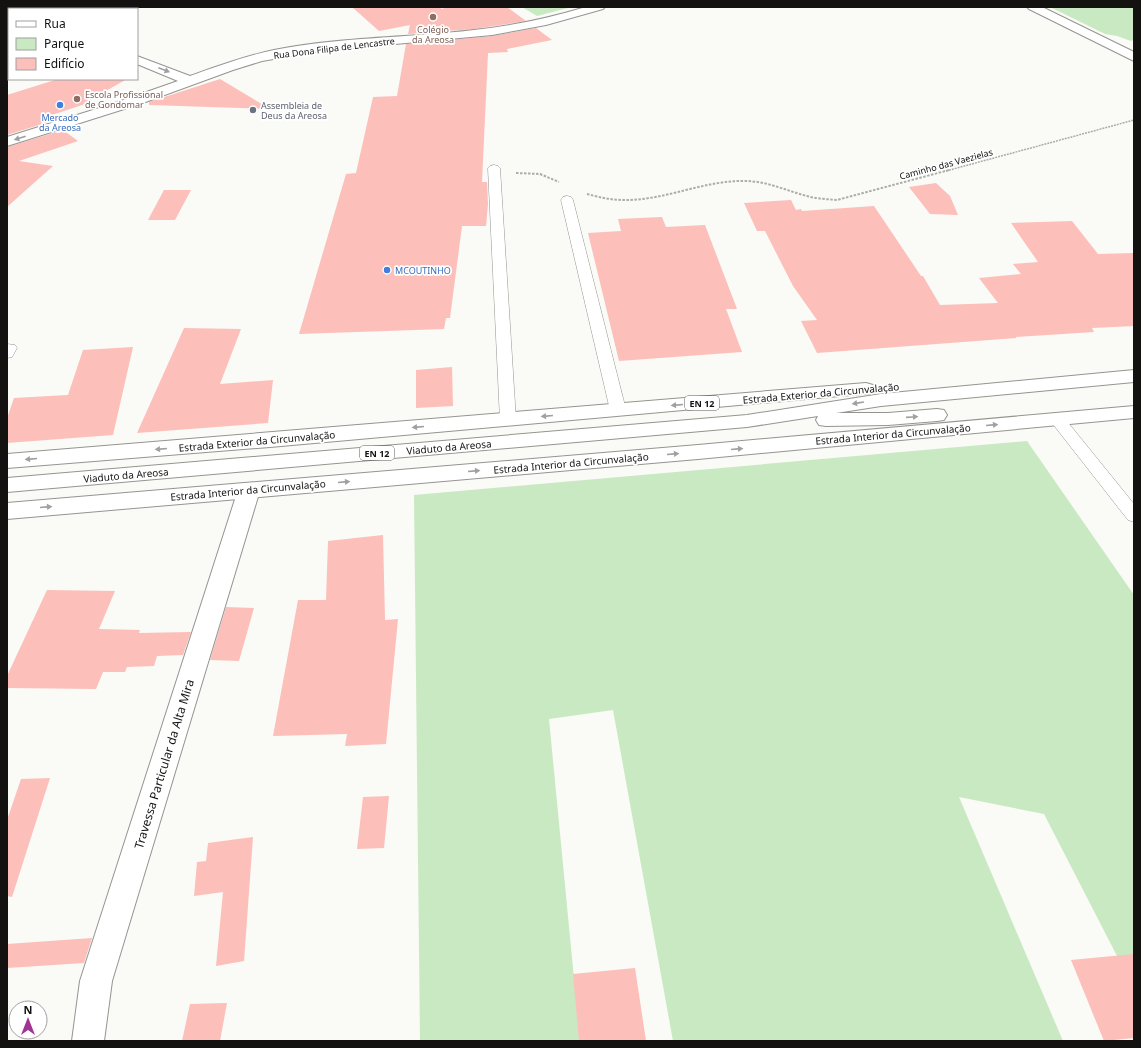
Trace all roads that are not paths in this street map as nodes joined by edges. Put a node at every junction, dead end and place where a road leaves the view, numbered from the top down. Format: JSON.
{"nodes":[{"id":1,"x":599,"y":7,"type":"edge"},
{"id":2,"x":1033,"y":7,"type":"edge"},
{"id":3,"x":1134,"y":57,"type":"edge"},
{"id":4,"x":138,"y":60,"type":"edge"},
{"id":5,"x":190,"y":81,"type":"junction"},
{"id":6,"x":7,"y":142,"type":"edge"},
{"id":7,"x":494,"y":168,"type":"road end"},
{"id":8,"x":566,"y":200,"type":"dead end"},
{"id":9,"x":1134,"y":366,"type":"edge"},
{"id":10,"x":1134,"y":376,"type":"edge"},
{"id":11,"x":1134,"y":400,"type":"edge"},
{"id":12,"x":618,"y":410,"type":"junction"},
{"id":13,"x":1134,"y":412,"type":"edge"},
{"id":14,"x":1057,"y":419,"type":"junction"},
{"id":15,"x":508,"y":420,"type":"junction"},
{"id":16,"x":747,"y":421,"type":"junction"},
{"id":17,"x":7,"y":461,"type":"edge"},
{"id":18,"x":7,"y":485,"type":"edge"},
{"id":19,"x":250,"y":490,"type":"junction"},
{"id":20,"x":7,"y":511,"type":"edge"},
{"id":21,"x":1134,"y":516,"type":"edge"},
{"id":22,"x":88,"y":1041,"type":"edge"}],
"edges":[{"from":1,"to":5,"type":"main road","name":"Rua Dona Filipa de Lencastre"},
{"from":2,"to":3,"type":"main road"},
{"from":4,"to":5,"type":"main road","one_way":true},
{"from":5,"to":6,"type":"main road","name":"Rua Dona Filipa de Lencastre","one_way":true},
{"from":7,"to":15,"type":"lane"},
{"from":8,"to":12,"type":"lane"},
{"from":9,"to":12,"type":"main road","name":"Estrada Exterior da Circunvalação","number":"EN 12","one_way":true},
{"from":10,"to":16,"type":"main road","name":"Estrada Exterior da Circunvalação","number":"EN 12","one_way":true},
{"from":16,"to":11,"type":"main road","name":"Estrada Interior da Circunvalação","number":"EN 12","one_way":true},
{"from":12,"to":15,"type":"main road","name":"Estrada Exterior da Circunvalação","number":"EN 12","one_way":true},
{"from":13,"to":14,"type":"main road","name":"Estrada Interior da Circunvalação"},
{"from":19,"to":14,"type":"main road","name":"Estrada Interior da Circunvalação","one_way":true},
{"from":14,"to":21,"type":"lane"},
{"from":15,"to":17,"type":"main road","name":"Estrada Exterior da Circunvalação","number":"EN 12","one_way":true},
{"from":16,"to":18,"type":"main road","name":"Viaduto da Areosa","number":"EN 12"},
{"from":20,"to":19,"type":"main road","name":"Estrada Interior da Circunvalação","one_way":true},
{"from":19,"to":22,"type":"main road","name":"Travessa Particular da Alta Mira"}]}
